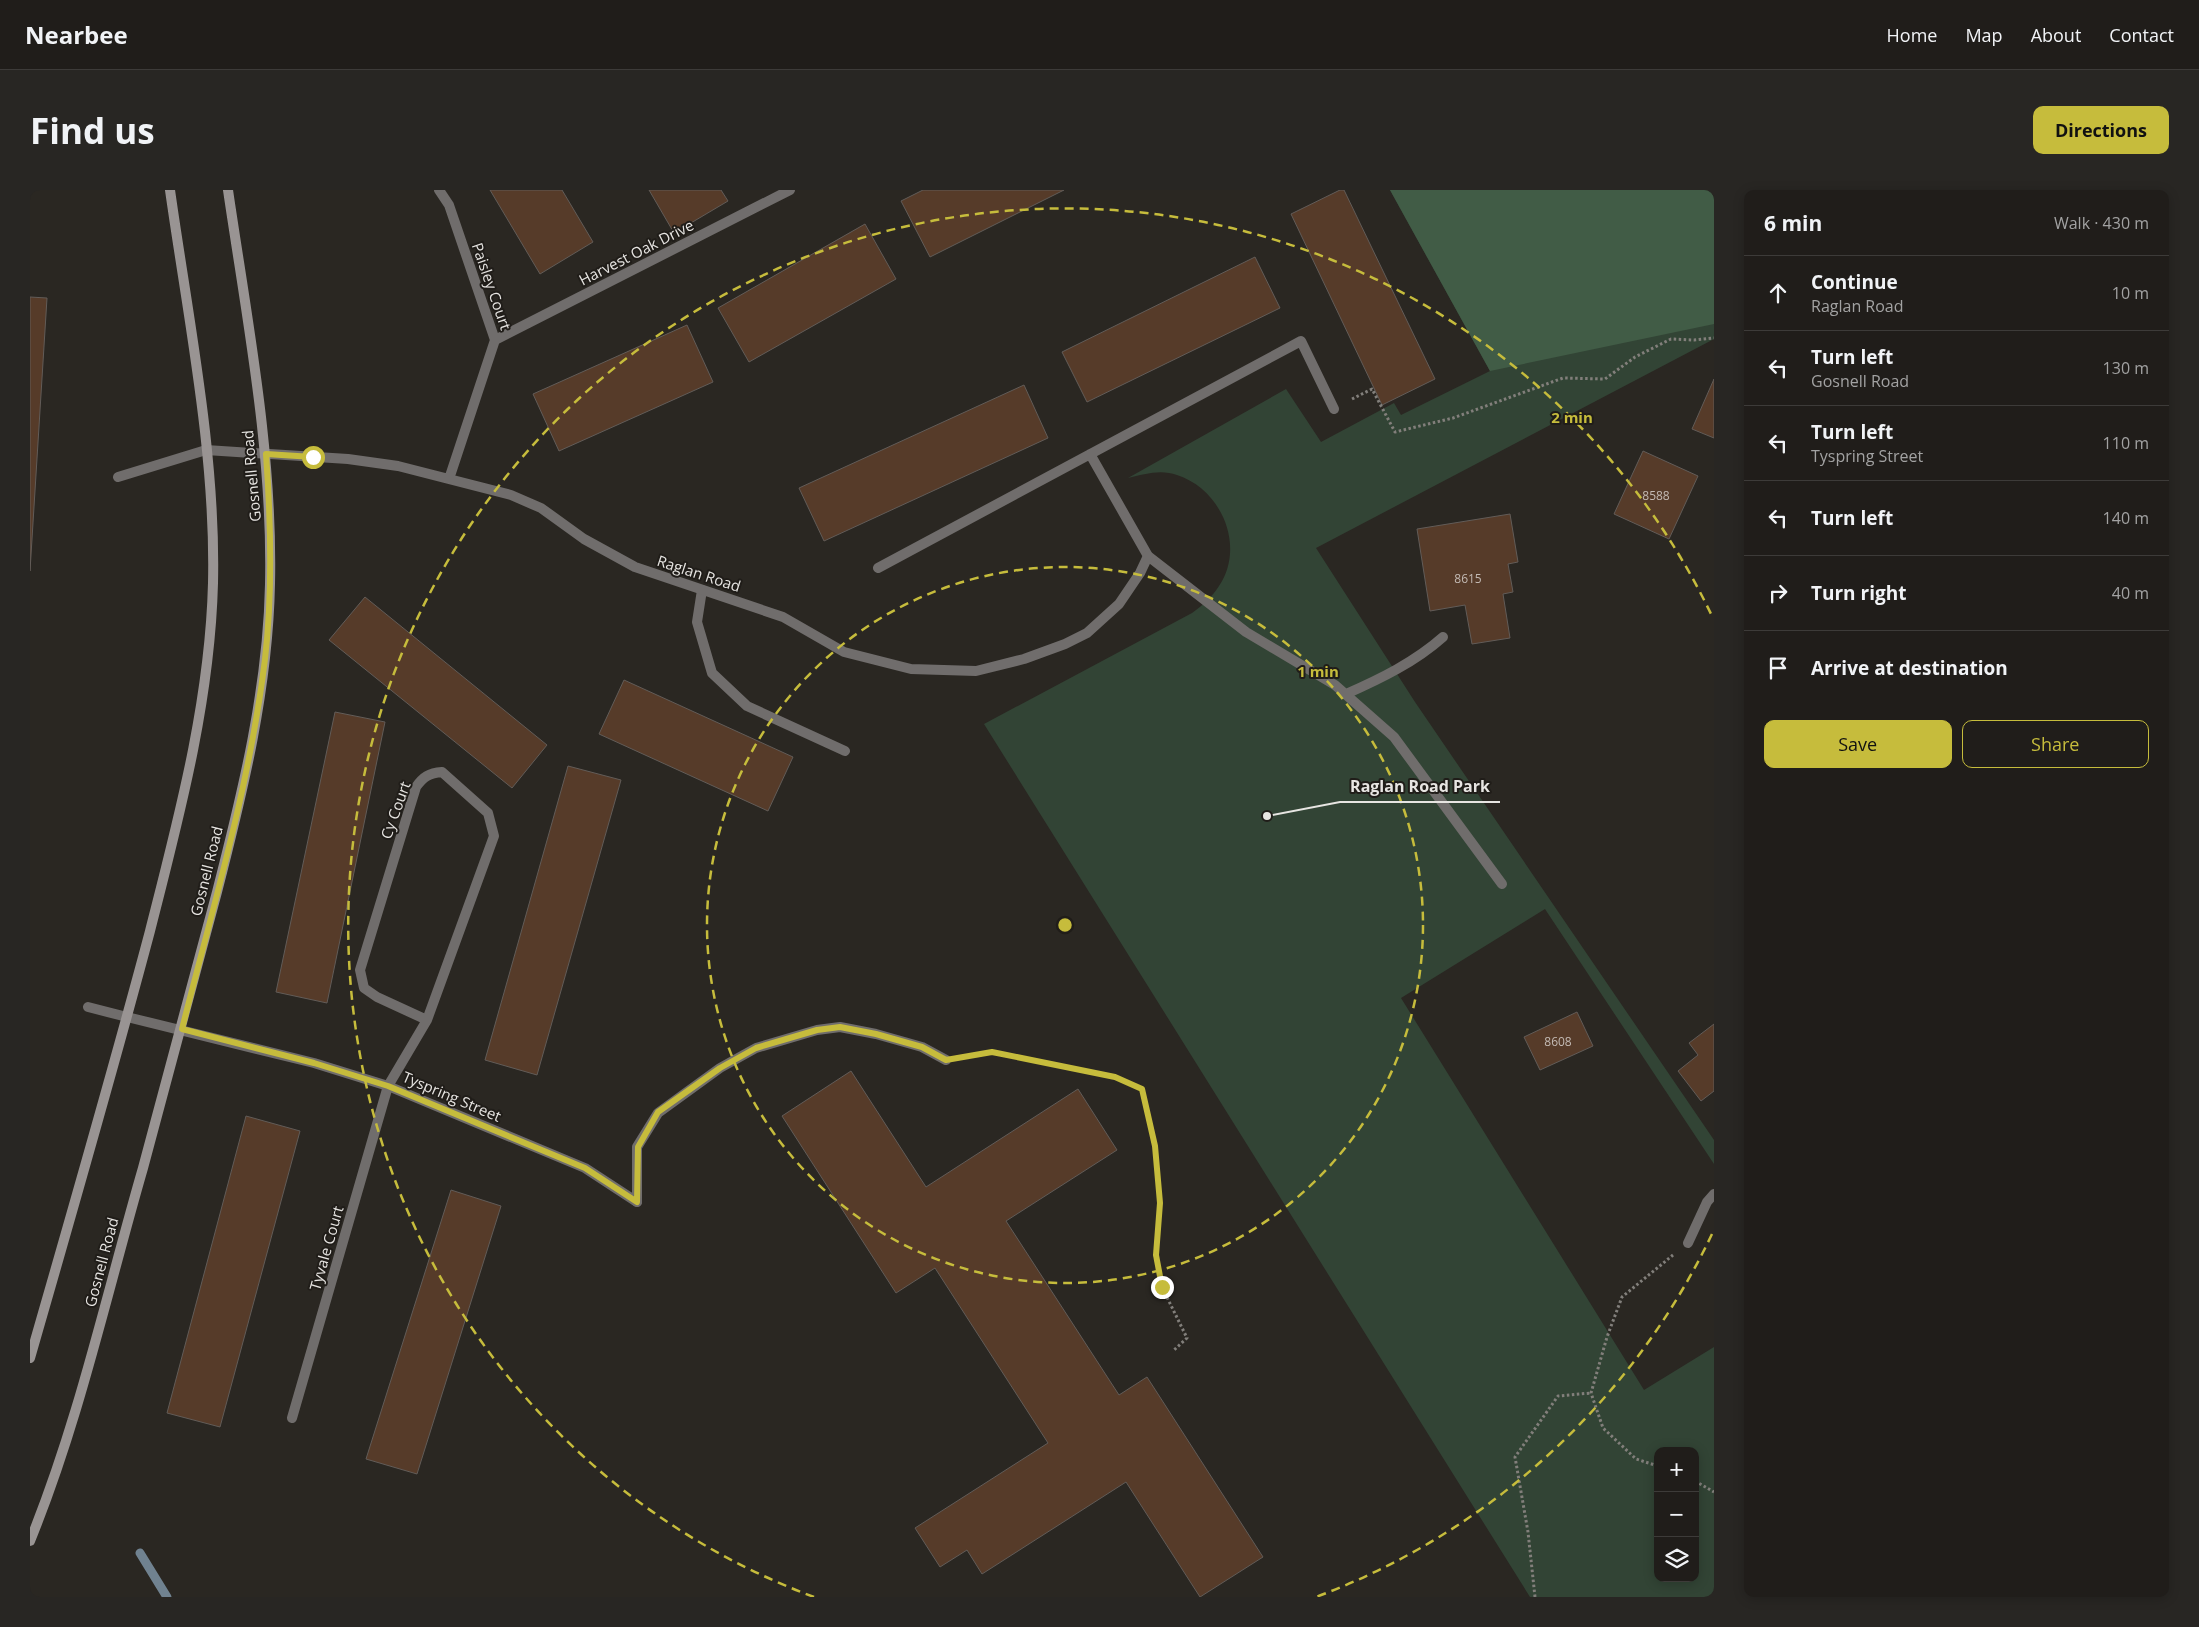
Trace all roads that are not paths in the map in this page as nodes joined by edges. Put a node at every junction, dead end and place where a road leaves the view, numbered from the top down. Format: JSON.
{"nodes":[{"id":1,"x":170,"y":190,"type":"edge"},
{"id":2,"x":228,"y":190,"type":"edge"},
{"id":3,"x":439,"y":190,"type":"edge"},
{"id":4,"x":788,"y":190,"type":"edge"},
{"id":5,"x":495,"y":340,"type":"junction"},
{"id":6,"x":1334,"y":409,"type":"road end"},
{"id":7,"x":206,"y":450,"type":"junction"},
{"id":8,"x":266,"y":454,"type":"junction"},
{"id":9,"x":1090,"y":454,"type":"junction"},
{"id":10,"x":118,"y":476,"type":"dead end"},
{"id":11,"x":449,"y":479,"type":"junction"},
{"id":12,"x":1148,"y":556,"type":"junction"},
{"id":13,"x":878,"y":568,"type":"dead end"},
{"id":14,"x":702,"y":590,"type":"junction"},
{"id":15,"x":1443,"y":637,"type":"dead end"},
{"id":16,"x":1346,"y":694,"type":"junction"},
{"id":17,"x":845,"y":751,"type":"dead end"},
{"id":18,"x":1502,"y":884,"type":"dead end"},
{"id":19,"x":88,"y":1007,"type":"dead end"},
{"id":20,"x":127,"y":1017,"type":"junction"},
{"id":21,"x":426,"y":1020,"type":"junction"},
{"id":22,"x":182,"y":1029,"type":"junction"},
{"id":23,"x":946,"y":1060,"type":"road end"},
{"id":24,"x":388,"y":1086,"type":"junction"},
{"id":25,"x":1714,"y":1194,"type":"edge"},
{"id":26,"x":1688,"y":1243,"type":"road end"},
{"id":27,"x":30,"y":1358,"type":"edge"},
{"id":28,"x":292,"y":1418,"type":"dead end"},
{"id":29,"x":30,"y":1541,"type":"edge"}],
"edges":[{"from":1,"to":7,"type":"main road"},
{"from":2,"to":8,"type":"main road","name":"Gosnell Road"},
{"from":3,"to":5,"type":"street","name":"Paisley Court"},
{"from":4,"to":5,"type":"street","name":"Harvest Oak Drive"},
{"from":5,"to":11,"type":"street","name":"Paisley Court"},
{"from":6,"to":9,"type":"street"},
{"from":7,"to":8,"type":"street","name":"Raglan Road"},
{"from":7,"to":10,"type":"street"},
{"from":7,"to":20,"type":"main road"},
{"from":8,"to":11,"type":"street","name":"Raglan Road"},
{"from":8,"to":22,"type":"main road","name":"Gosnell Road"},
{"from":9,"to":12,"type":"street"},
{"from":9,"to":13,"type":"street"},
{"from":11,"to":14,"type":"street","name":"Raglan Road"},
{"from":12,"to":14,"type":"street","name":"Raglan Road"},
{"from":12,"to":16,"type":"street"},
{"from":14,"to":17,"type":"street"},
{"from":15,"to":16,"type":"street"},
{"from":16,"to":18,"type":"street"},
{"from":19,"to":20,"type":"street","name":"Tyspring Street"},
{"from":20,"to":22,"type":"street","name":"Tyspring Street"},
{"from":20,"to":27,"type":"main road"},
{"from":21,"to":21,"type":"street","name":"Cy Court"},
{"from":21,"to":24,"type":"street","name":"Cy Court"},
{"from":22,"to":24,"type":"street","name":"Tyspring Street"},
{"from":22,"to":29,"type":"main road","name":"Gosnell Road"},
{"from":23,"to":24,"type":"street","name":"Tyspring Street"},
{"from":24,"to":28,"type":"street","name":"Tyvale Court"},
{"from":25,"to":26,"type":"street"}]}
